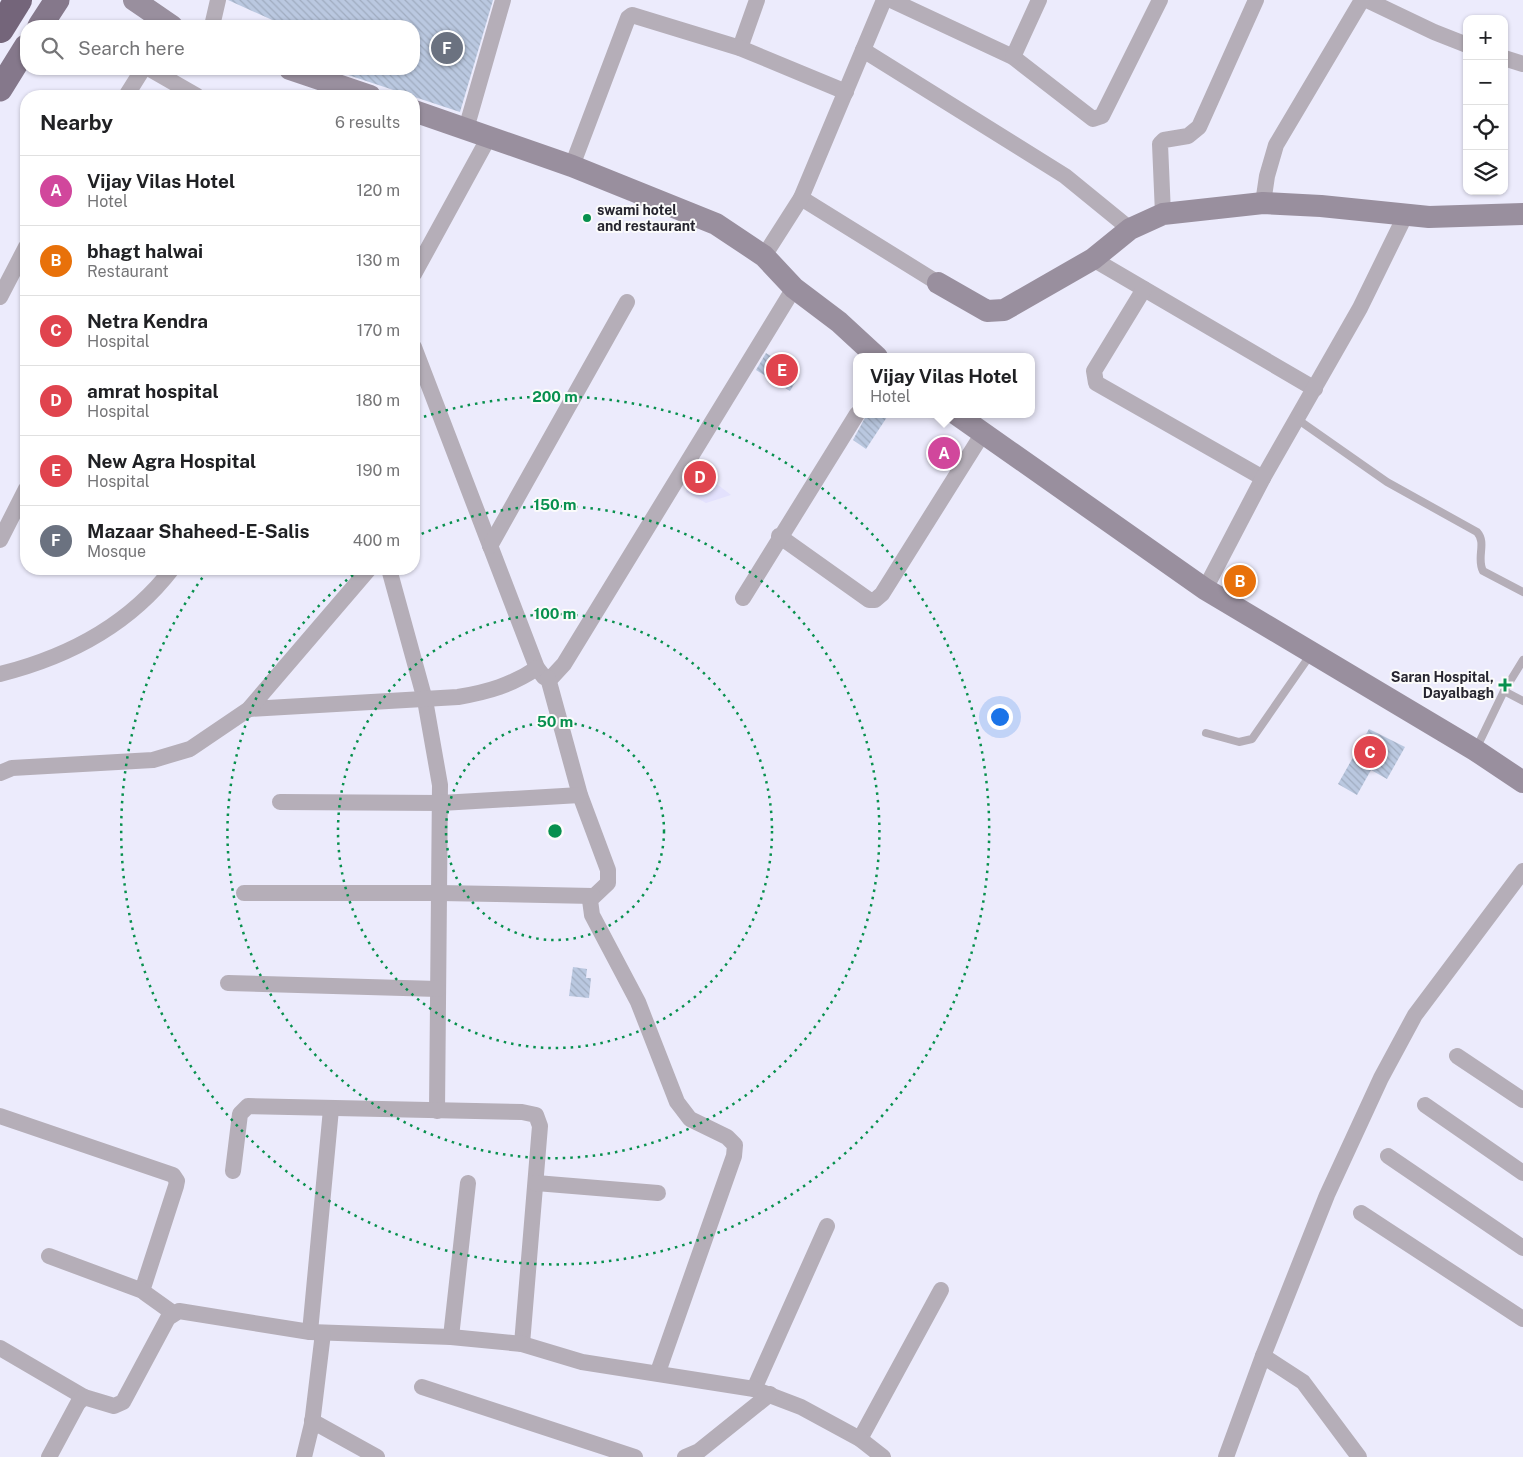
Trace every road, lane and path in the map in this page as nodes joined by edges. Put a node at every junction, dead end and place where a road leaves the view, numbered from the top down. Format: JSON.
{"nodes":[{"id":1,"x":18,"y":0,"type":"edge"},
{"id":2,"x":57,"y":0,"type":"edge"},
{"id":3,"x":134,"y":0,"type":"edge"},
{"id":4,"x":218,"y":0,"type":"edge"},
{"id":5,"x":503,"y":0,"type":"edge"},
{"id":6,"x":757,"y":0,"type":"edge"},
{"id":7,"x":884,"y":0,"type":"edge"},
{"id":8,"x":891,"y":0,"type":"edge"},
{"id":9,"x":1039,"y":0,"type":"edge"},
{"id":10,"x":1160,"y":0,"type":"edge"},
{"id":11,"x":1256,"y":0,"type":"edge"},
{"id":12,"x":1362,"y":0,"type":"edge"},
{"id":13,"x":1367,"y":0,"type":"edge"},
{"id":14,"x":0,"y":10,"type":"edge"},
{"id":15,"x":44,"y":20,"type":"edge"},
{"id":16,"x":161,"y":20,"type":"edge"},
{"id":17,"x":213,"y":20,"type":"edge"},
{"id":18,"x":20,"y":22,"type":"edge"},
{"id":19,"x":0,"y":29,"type":"edge"},
{"id":20,"x":1463,"y":43,"type":"edge"},
{"id":21,"x":740,"y":48,"type":"junction"},
{"id":22,"x":863,"y":50,"type":"junction"},
{"id":23,"x":20,"y":57,"type":"edge"},
{"id":24,"x":1013,"y":57,"type":"junction"},
{"id":25,"x":1508,"y":59,"type":"edge"},
{"id":26,"x":1523,"y":64,"type":"edge"},
{"id":27,"x":139,"y":75,"type":"edge"},
{"id":28,"x":160,"y":75,"type":"edge"},
{"id":29,"x":308,"y":75,"type":"edge"},
{"id":30,"x":0,"y":89,"type":"edge"},
{"id":31,"x":130,"y":90,"type":"edge"},
{"id":32,"x":187,"y":90,"type":"edge"},
{"id":33,"x":352,"y":90,"type":"edge"},
{"id":34,"x":846,"y":92,"type":"junction"},
{"id":35,"x":420,"y":113,"type":"edge"},
{"id":36,"x":466,"y":129,"type":"junction"},
{"id":37,"x":489,"y":137,"type":"junction"},
{"id":38,"x":572,"y":166,"type":"junction"},
{"id":39,"x":801,"y":198,"type":"junction"},
{"id":40,"x":1264,"y":203,"type":"junction"},
{"id":41,"x":1163,"y":214,"type":"junction"},
{"id":42,"x":1523,"y":214,"type":"edge"},
{"id":43,"x":1405,"y":216,"type":"junction"},
{"id":44,"x":1130,"y":229,"type":"junction"},
{"id":45,"x":764,"y":256,"type":"junction"},
{"id":46,"x":20,"y":259,"type":"edge"},
{"id":47,"x":1093,"y":259,"type":"junction"},
{"id":48,"x":420,"y":263,"type":"edge"},
{"id":49,"x":938,"y":283,"type":"joint"},
{"id":50,"x":794,"y":288,"type":"junction"},
{"id":51,"x":1144,"y":288,"type":"junction"},
{"id":52,"x":0,"y":297,"type":"edge"},
{"id":53,"x":627,"y":302,"type":"dead end"},
{"id":54,"x":873,"y":353,"type":"edge"},
{"id":55,"x":420,"y":363,"type":"edge"},
{"id":56,"x":1315,"y":389,"type":"junction"},
{"id":57,"x":854,"y":418,"type":"edge"},
{"id":58,"x":962,"y":418,"type":"edge"},
{"id":59,"x":1298,"y":420,"type":"junction"},
{"id":60,"x":983,"y":433,"type":"junction"},
{"id":61,"x":1263,"y":478,"type":"junction"},
{"id":62,"x":20,"y":501,"type":"edge"},
{"id":63,"x":779,"y":536,"type":"junction"},
{"id":64,"x":0,"y":540,"type":"edge"},
{"id":65,"x":490,"y":546,"type":"junction"},
{"id":66,"x":166,"y":575,"type":"edge"},
{"id":67,"x":364,"y":575,"type":"edge"},
{"id":68,"x":390,"y":575,"type":"edge"},
{"id":69,"x":1205,"y":589,"type":"junction"},
{"id":70,"x":1523,"y":592,"type":"edge"},
{"id":71,"x":743,"y":598,"type":"dead end"},
{"id":72,"x":1312,"y":653,"type":"junction"},
{"id":73,"x":1523,"y":660,"type":"edge"},
{"id":74,"x":542,"y":673,"type":"junction"},
{"id":75,"x":0,"y":674,"type":"edge"},
{"id":76,"x":1504,"y":691,"type":"junction"},
{"id":77,"x":425,"y":700,"type":"junction"},
{"id":78,"x":1523,"y":700,"type":"edge"},
{"id":79,"x":249,"y":708,"type":"junction"},
{"id":80,"x":1206,"y":733,"type":"dead end"},
{"id":81,"x":1475,"y":750,"type":"junction"},
{"id":82,"x":0,"y":773,"type":"edge"},
{"id":83,"x":1523,"y":782,"type":"edge"},
{"id":84,"x":580,"y":795,"type":"junction"},
{"id":85,"x":280,"y":802,"type":"dead end"},
{"id":86,"x":441,"y":803,"type":"junction"},
{"id":87,"x":1523,"y":871,"type":"edge"},
{"id":88,"x":244,"y":893,"type":"dead end"},
{"id":89,"x":440,"y":893,"type":"junction"},
{"id":90,"x":594,"y":896,"type":"junction"},
{"id":91,"x":228,"y":983,"type":"dead end"},
{"id":92,"x":438,"y":989,"type":"junction"},
{"id":93,"x":1457,"y":1056,"type":"dead end"},
{"id":94,"x":1523,"y":1100,"type":"edge"},
{"id":95,"x":1425,"y":1105,"type":"dead end"},
{"id":96,"x":331,"y":1109,"type":"junction"},
{"id":97,"x":437,"y":1111,"type":"junction"},
{"id":98,"x":0,"y":1116,"type":"edge"},
{"id":99,"x":1388,"y":1156,"type":"dead end"},
{"id":100,"x":233,"y":1171,"type":"dead end"},
{"id":101,"x":1523,"y":1172,"type":"edge"},
{"id":102,"x":468,"y":1183,"type":"dead end"},
{"id":103,"x":536,"y":1183,"type":"junction"},
{"id":104,"x":658,"y":1193,"type":"dead end"},
{"id":105,"x":1361,"y":1213,"type":"dead end"},
{"id":106,"x":827,"y":1226,"type":"dead end"},
{"id":107,"x":1523,"y":1248,"type":"edge"},
{"id":108,"x":49,"y":1256,"type":"dead end"},
{"id":109,"x":941,"y":1290,"type":"dead end"},
{"id":110,"x":143,"y":1292,"type":"junction"},
{"id":111,"x":173,"y":1313,"type":"junction"},
{"id":112,"x":1523,"y":1319,"type":"edge"},
{"id":113,"x":316,"y":1333,"type":"junction"},
{"id":114,"x":451,"y":1337,"type":"junction"},
{"id":115,"x":522,"y":1344,"type":"junction"},
{"id":116,"x":0,"y":1348,"type":"edge"},
{"id":117,"x":1263,"y":1356,"type":"junction"},
{"id":118,"x":658,"y":1372,"type":"junction"},
{"id":119,"x":422,"y":1387,"type":"dead end"},
{"id":120,"x":754,"y":1390,"type":"junction"},
{"id":121,"x":770,"y":1394,"type":"junction"},
{"id":122,"x":84,"y":1397,"type":"junction"},
{"id":123,"x":312,"y":1421,"type":"junction"},
{"id":124,"x":860,"y":1439,"type":"junction"},
{"id":125,"x":48,"y":1457,"type":"edge"},
{"id":126,"x":304,"y":1457,"type":"edge"},
{"id":127,"x":377,"y":1457,"type":"edge"},
{"id":128,"x":635,"y":1457,"type":"edge"},
{"id":129,"x":685,"y":1457,"type":"edge"},
{"id":130,"x":883,"y":1457,"type":"edge"},
{"id":131,"x":1226,"y":1457,"type":"edge"},
{"id":132,"x":1358,"y":1457,"type":"edge"}],
"edges":[{"from":1,"to":19,"type":"highway","bridge":true},
{"from":2,"to":15,"type":"main road"},
{"from":3,"to":16,"type":"street"},
{"from":4,"to":17,"type":"street"},
{"from":5,"to":36,"type":"street"},
{"from":6,"to":21,"type":"street"},
{"from":7,"to":22,"type":"street"},
{"from":8,"to":24,"type":"street"},
{"from":9,"to":24,"type":"street"},
{"from":10,"to":24,"type":"street"},
{"from":11,"to":41,"type":"street"},
{"from":12,"to":40,"type":"street"},
{"from":13,"to":20,"type":"street"},
{"from":14,"to":18,"type":"main road"},
{"from":21,"to":34,"type":"street"},
{"from":21,"to":38,"type":"street"},
{"from":22,"to":34,"type":"street"},
{"from":22,"to":44,"type":"street"},
{"from":23,"to":30,"type":"main road"},
{"from":25,"to":26,"type":"street"},
{"from":27,"to":31,"type":"street"},
{"from":28,"to":32,"type":"street"},
{"from":29,"to":33,"type":"street"},
{"from":34,"to":39,"type":"street"},
{"from":35,"to":36,"type":"street"},
{"from":36,"to":37,"type":"street"},
{"from":37,"to":38,"type":"street"},
{"from":37,"to":48,"type":"street"},
{"from":38,"to":45,"type":"street"},
{"from":39,"to":45,"type":"street"},
{"from":39,"to":49,"type":"street"},
{"from":40,"to":41,"type":"street"},
{"from":40,"to":43,"type":"street"},
{"from":41,"to":44,"type":"street"},
{"from":42,"to":43,"type":"street"},
{"from":43,"to":56,"type":"street"},
{"from":44,"to":47,"type":"street"},
{"from":45,"to":50,"type":"street"},
{"from":46,"to":52,"type":"street"},
{"from":47,"to":49,"type":"street"},
{"from":47,"to":51,"type":"street"},
{"from":50,"to":54,"type":"street"},
{"from":50,"to":74,"type":"street"},
{"from":51,"to":56,"type":"street"},
{"from":51,"to":61,"type":"street"},
{"from":53,"to":65,"type":"street"},
{"from":55,"to":65,"type":"street"},
{"from":56,"to":59,"type":"street"},
{"from":57,"to":63,"type":"street"},
{"from":58,"to":60,"type":"street"},
{"from":59,"to":61,"type":"street"},
{"from":59,"to":70,"type":"lane"},
{"from":60,"to":63,"type":"street"},
{"from":60,"to":69,"type":"street"},
{"from":61,"to":69,"type":"street"},
{"from":62,"to":64,"type":"street"},
{"from":63,"to":71,"type":"street"},
{"from":65,"to":74,"type":"street"},
{"from":66,"to":75,"type":"street"},
{"from":67,"to":79,"type":"street"},
{"from":68,"to":77,"type":"street"},
{"from":69,"to":72,"type":"street"},
{"from":72,"to":80,"type":"lane"},
{"from":72,"to":81,"type":"street"},
{"from":73,"to":76,"type":"lane"},
{"from":74,"to":77,"type":"street"},
{"from":74,"to":84,"type":"street"},
{"from":76,"to":78,"type":"lane"},
{"from":76,"to":81,"type":"lane"},
{"from":77,"to":79,"type":"street"},
{"from":77,"to":86,"type":"street"},
{"from":79,"to":82,"type":"street"},
{"from":81,"to":83,"type":"street"},
{"from":84,"to":86,"type":"street"},
{"from":84,"to":90,"type":"street"},
{"from":85,"to":86,"type":"street"},
{"from":86,"to":89,"type":"street"},
{"from":87,"to":117,"type":"street"},
{"from":88,"to":89,"type":"street"},
{"from":89,"to":90,"type":"street"},
{"from":89,"to":92,"type":"street"},
{"from":90,"to":118,"type":"street"},
{"from":91,"to":92,"type":"street"},
{"from":92,"to":97,"type":"street"},
{"from":93,"to":94,"type":"street"},
{"from":95,"to":101,"type":"street"},
{"from":96,"to":97,"type":"street"},
{"from":96,"to":100,"type":"street"},
{"from":96,"to":113,"type":"street"},
{"from":97,"to":103,"type":"street"},
{"from":98,"to":110,"type":"street"},
{"from":99,"to":107,"type":"street"},
{"from":102,"to":114,"type":"street"},
{"from":103,"to":104,"type":"street"},
{"from":103,"to":115,"type":"street"},
{"from":105,"to":112,"type":"street"},
{"from":106,"to":120,"type":"street"},
{"from":108,"to":110,"type":"street"},
{"from":109,"to":124,"type":"street"},
{"from":110,"to":111,"type":"street"},
{"from":111,"to":113,"type":"street"},
{"from":111,"to":122,"type":"street"},
{"from":113,"to":114,"type":"street"},
{"from":113,"to":123,"type":"street"},
{"from":114,"to":115,"type":"street"},
{"from":115,"to":118,"type":"street"},
{"from":116,"to":122,"type":"street"},
{"from":117,"to":131,"type":"street"},
{"from":117,"to":132,"type":"street"},
{"from":118,"to":120,"type":"street"},
{"from":119,"to":128,"type":"street"},
{"from":120,"to":121,"type":"street"},
{"from":121,"to":124,"type":"street"},
{"from":121,"to":129,"type":"street"},
{"from":122,"to":125,"type":"street"},
{"from":123,"to":126,"type":"street"},
{"from":123,"to":127,"type":"street"},
{"from":124,"to":130,"type":"street"}]}
